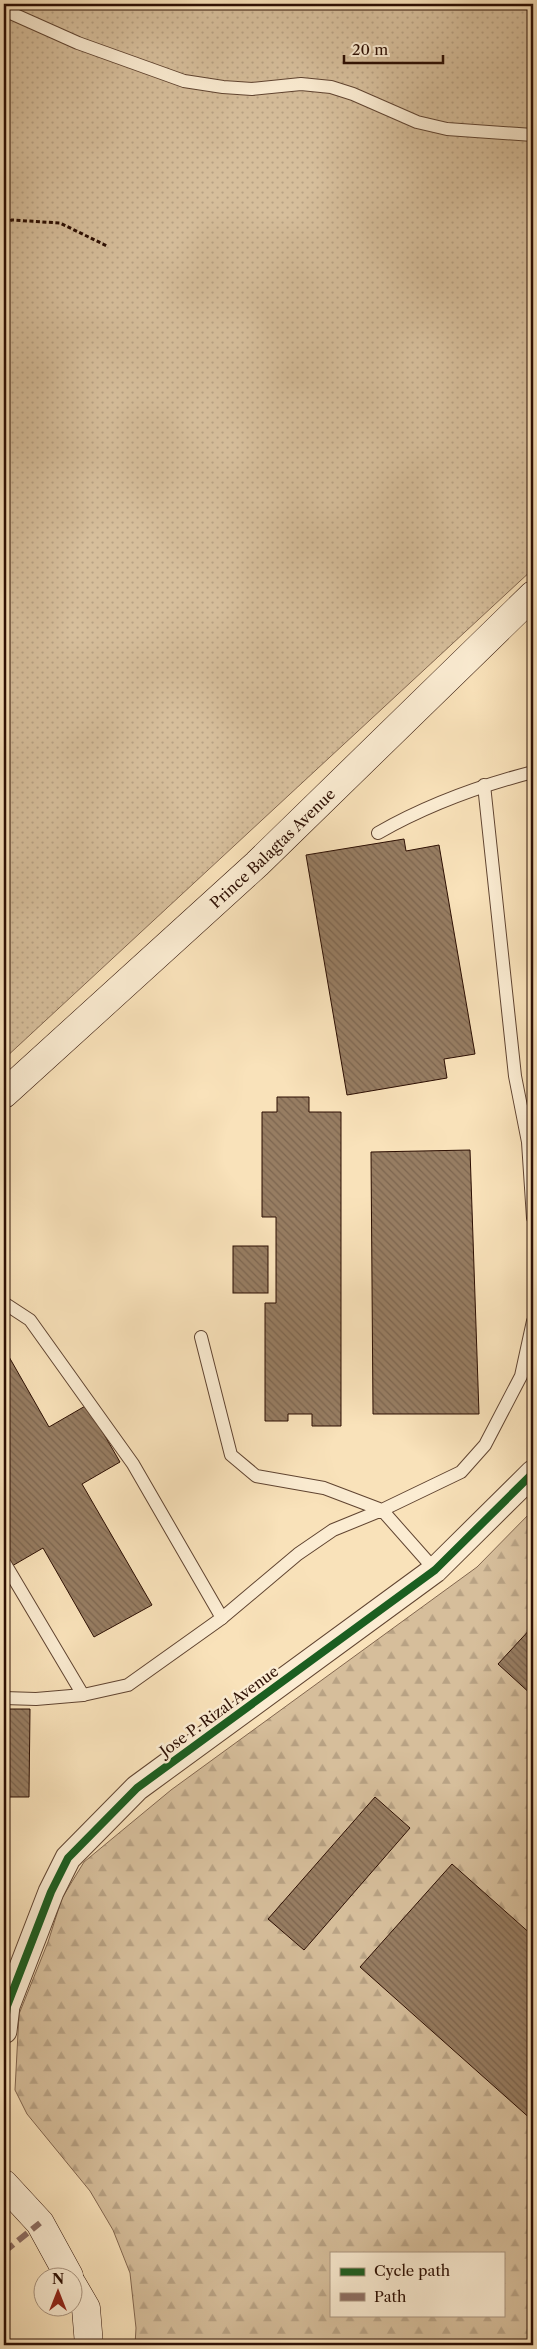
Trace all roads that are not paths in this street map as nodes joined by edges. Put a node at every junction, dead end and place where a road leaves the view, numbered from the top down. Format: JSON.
{"nodes":[{"id":1,"x":4,"y":10,"type":"edge"},
{"id":2,"x":533,"y":135,"type":"edge"},
{"id":3,"x":533,"y":595,"type":"edge"},
{"id":4,"x":533,"y":772,"type":"edge"},
{"id":5,"x":484,"y":785,"type":"junction"},
{"id":6,"x":378,"y":833,"type":"dead end"},
{"id":7,"x":4,"y":1094,"type":"edge"},
{"id":8,"x":530,"y":1142,"type":"edge"},
{"id":9,"x":533,"y":1218,"type":"edge"},
{"id":10,"x":4,"y":1303,"type":"edge"},
{"id":11,"x":533,"y":1321,"type":"edge"},
{"id":12,"x":201,"y":1336,"type":"dead end"},
{"id":13,"x":533,"y":1472,"type":"edge"},
{"id":14,"x":382,"y":1510,"type":"junction"},
{"id":15,"x":4,"y":1562,"type":"edge"},
{"id":16,"x":435,"y":1570,"type":"junction"},
{"id":17,"x":222,"y":1618,"type":"junction"},
{"id":18,"x":83,"y":1695,"type":"junction"},
{"id":19,"x":4,"y":1698,"type":"edge"},
{"id":20,"x":4,"y":2031,"type":"edge"},
{"id":21,"x":4,"y":2184,"type":"edge"},
{"id":22,"x":64,"y":2266,"type":"edge"},
{"id":23,"x":82,"y":2301,"type":"edge"},
{"id":24,"x":89,"y":2345,"type":"edge"}],
"edges":[{"from":1,"to":2,"type":"lane"},
{"from":3,"to":7,"type":"main road","name":"Prince Balagtas Avenue"},
{"from":4,"to":5,"type":"lane"},
{"from":5,"to":6,"type":"lane"},
{"from":5,"to":8,"type":"lane"},
{"from":8,"to":9,"type":"lane"},
{"from":10,"to":17,"type":"lane"},
{"from":11,"to":14,"type":"lane"},
{"from":12,"to":14,"type":"lane"},
{"from":13,"to":16,"type":"street","name":"Jose P. Rizal Avenue"},
{"from":14,"to":16,"type":"lane"},
{"from":14,"to":17,"type":"lane"},
{"from":15,"to":18,"type":"lane"},
{"from":16,"to":20,"type":"street","name":"Jose P. Rizal Avenue"},
{"from":17,"to":18,"type":"lane"},
{"from":18,"to":19,"type":"lane"},
{"from":21,"to":22,"type":"main road"},
{"from":23,"to":24,"type":"main road"}]}
